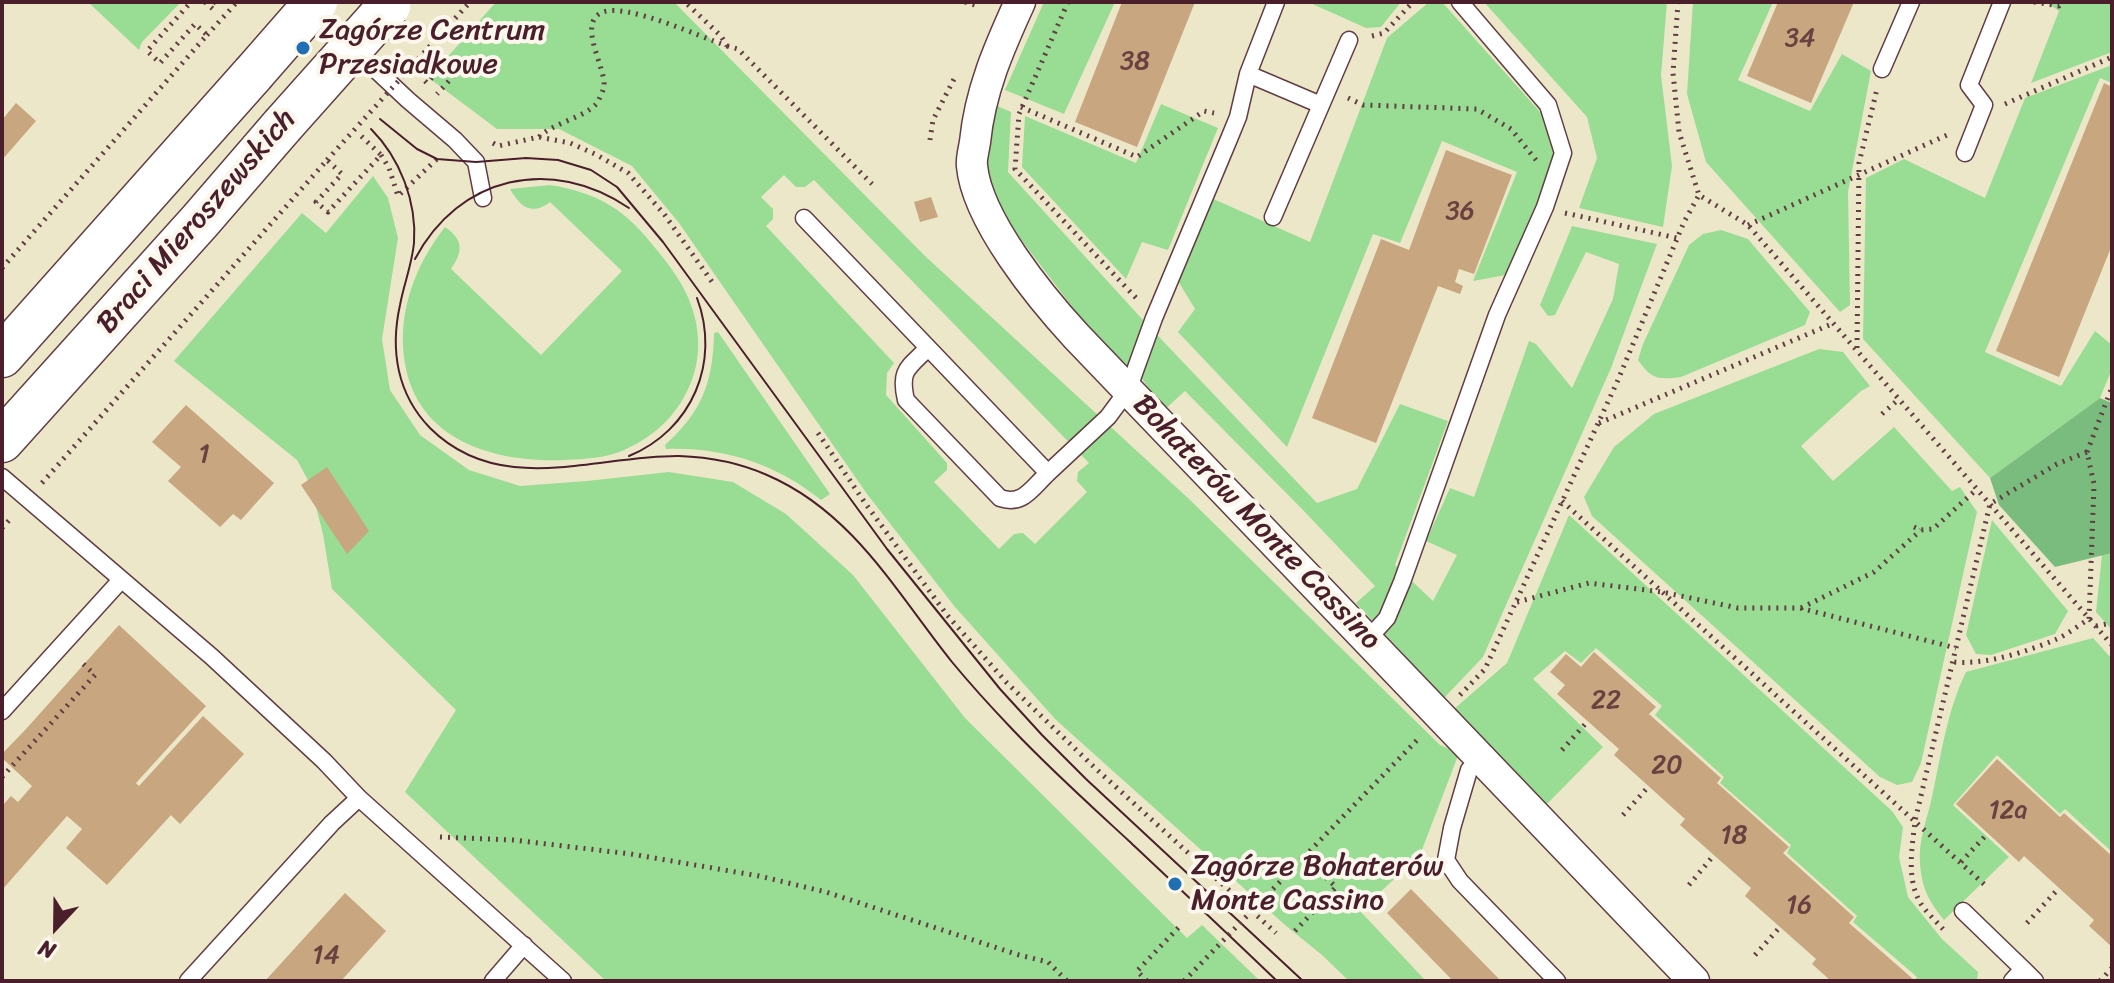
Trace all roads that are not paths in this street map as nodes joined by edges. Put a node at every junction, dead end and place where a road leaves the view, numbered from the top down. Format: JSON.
{"nodes":[{"id":1,"x":304,"y":2,"type":"edge"},
{"id":2,"x":316,"y":2,"type":"edge"},
{"id":3,"x":1020,"y":2,"type":"edge"},
{"id":4,"x":1276,"y":2,"type":"edge"},
{"id":5,"x":1460,"y":2,"type":"edge"},
{"id":6,"x":1911,"y":2,"type":"edge"},
{"id":7,"x":2002,"y":2,"type":"edge"},
{"id":8,"x":391,"y":4,"type":"edge"},
{"id":9,"x":1349,"y":40,"type":"road end"},
{"id":10,"x":1882,"y":69,"type":"road end"},
{"id":11,"x":1248,"y":74,"type":"junction"},
{"id":12,"x":1325,"y":97,"type":"junction"},
{"id":13,"x":1965,"y":153,"type":"dead end"},
{"id":14,"x":483,"y":198,"type":"dead end"},
{"id":15,"x":1273,"y":217,"type":"dead end"},
{"id":16,"x":804,"y":218,"type":"dead end"},
{"id":17,"x":6,"y":344,"type":"edge"},
{"id":18,"x":928,"y":348,"type":"junction"},
{"id":19,"x":1128,"y":390,"type":"junction"},
{"id":20,"x":2,"y":441,"type":"edge"},
{"id":21,"x":1048,"y":473,"type":"junction"},
{"id":22,"x":2,"y":477,"type":"edge"},
{"id":23,"x":121,"y":580,"type":"junction"},
{"id":24,"x":1368,"y":639,"type":"junction"},
{"id":25,"x":2,"y":711,"type":"edge"},
{"id":26,"x":1480,"y":759,"type":"junction"},
{"id":27,"x":359,"y":798,"type":"junction"},
{"id":28,"x":1963,"y":911,"type":"dead end"},
{"id":29,"x":524,"y":945,"type":"junction"},
{"id":30,"x":2017,"y":975,"type":"edge"},
{"id":31,"x":188,"y":981,"type":"edge"},
{"id":32,"x":493,"y":981,"type":"edge"},
{"id":33,"x":563,"y":981,"type":"edge"},
{"id":34,"x":1557,"y":981,"type":"edge"},
{"id":35,"x":1694,"y":981,"type":"edge"},
{"id":36,"x":2035,"y":981,"type":"edge"}],
"edges":[{"from":1,"to":14,"type":"lane"},
{"from":2,"to":17,"type":"main road","name":"Braci Mieroszewskich","bridge":true},
{"from":3,"to":19,"type":"street","name":"Bohaterów Monte Cassino"},
{"from":4,"to":11,"type":"lane"},
{"from":5,"to":24,"type":"lane"},
{"from":6,"to":10,"type":"lane"},
{"from":7,"to":13,"type":"lane"},
{"from":8,"to":20,"type":"main road","name":"Braci Mieroszewskich","bridge":true},
{"from":9,"to":12,"type":"lane"},
{"from":11,"to":12,"type":"lane"},
{"from":11,"to":19,"type":"lane"},
{"from":12,"to":15,"type":"lane"},
{"from":16,"to":18,"type":"lane"},
{"from":18,"to":21,"type":"lane"},
{"from":18,"to":21,"type":"lane"},
{"from":19,"to":21,"type":"lane"},
{"from":19,"to":24,"type":"street","name":"Bohaterów Monte Cassino"},
{"from":22,"to":23,"type":"lane"},
{"from":23,"to":25,"type":"lane"},
{"from":23,"to":27,"type":"lane"},
{"from":24,"to":26,"type":"street","name":"Bohaterów Monte Cassino"},
{"from":26,"to":34,"type":"lane"},
{"from":26,"to":35,"type":"street","name":"Bohaterów Monte Cassino"},
{"from":27,"to":29,"type":"lane"},
{"from":27,"to":31,"type":"lane"},
{"from":28,"to":30,"type":"lane"},
{"from":29,"to":32,"type":"lane"},
{"from":29,"to":33,"type":"lane"},
{"from":30,"to":36,"type":"lane"}]}
